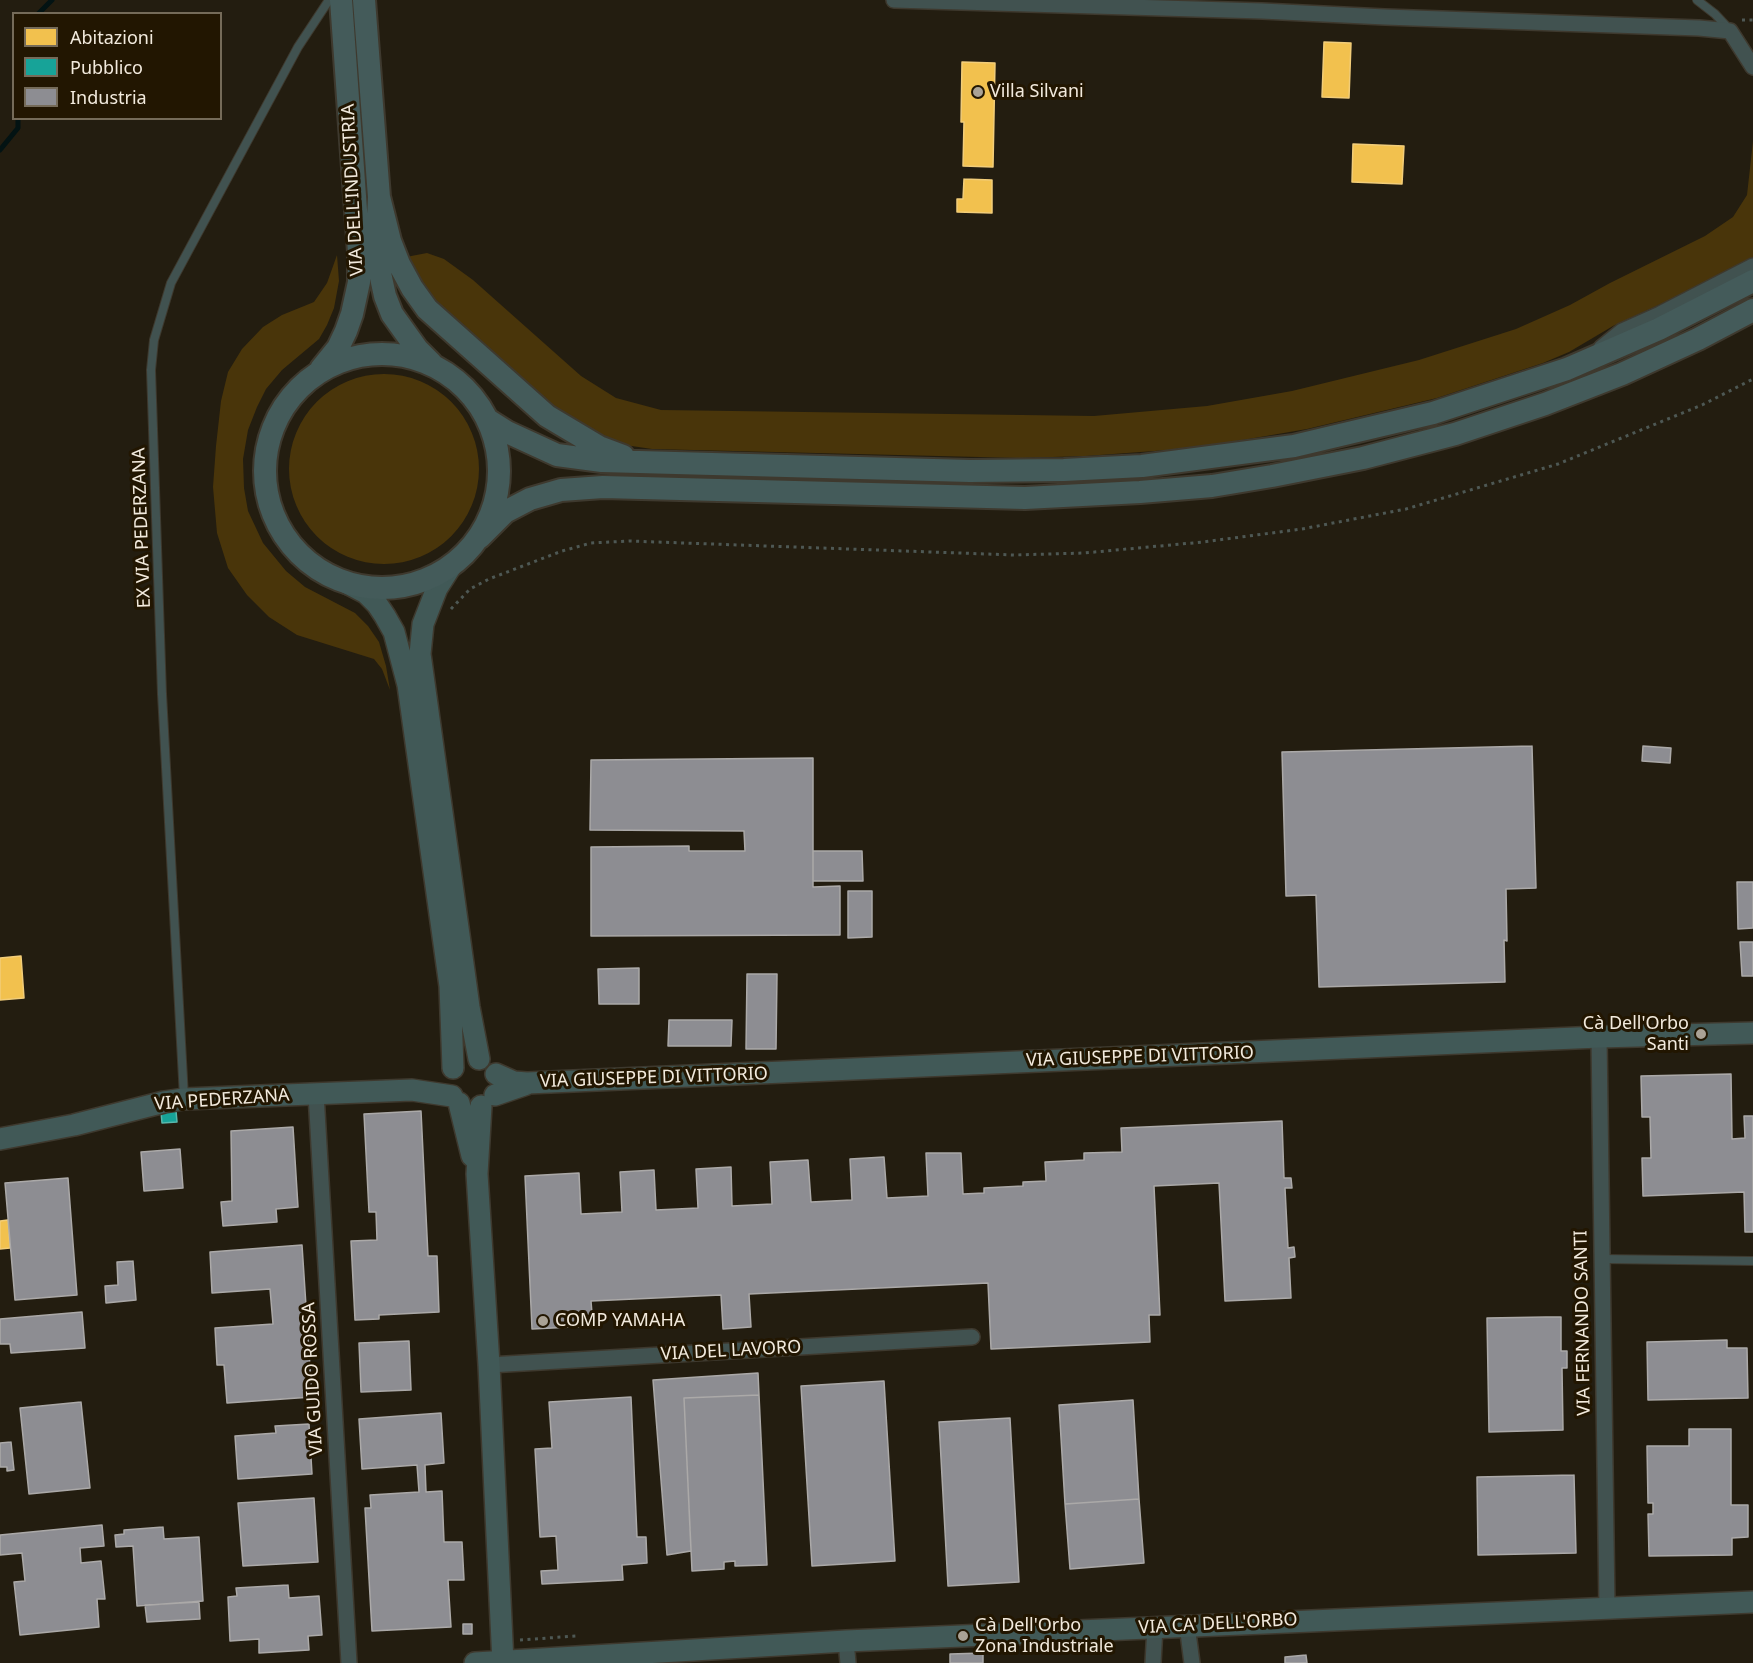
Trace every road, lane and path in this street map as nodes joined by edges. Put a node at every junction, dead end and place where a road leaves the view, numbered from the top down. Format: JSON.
{"nodes":[{"id":1,"x":329,"y":0,"type":"edge"},
{"id":2,"x":341,"y":0,"type":"edge"},
{"id":3,"x":364,"y":0,"type":"edge"},
{"id":4,"x":894,"y":0,"type":"edge"},
{"id":5,"x":1697,"y":0,"type":"edge"},
{"id":6,"x":1730,"y":31,"type":"junction"},
{"id":7,"x":1753,"y":68,"type":"edge"},
{"id":8,"x":379,"y":197,"type":"junction"},
{"id":9,"x":1753,"y":266,"type":"edge"},
{"id":10,"x":1753,"y":281,"type":"edge"},
{"id":11,"x":1753,"y":310,"type":"edge"},
{"id":12,"x":1587,"y":360,"type":"junction"},
{"id":13,"x":433,"y":364,"type":"junction"},
{"id":14,"x":320,"y":371,"type":"junction"},
{"id":15,"x":1753,"y":379,"type":"edge"},
{"id":16,"x":488,"y":420,"type":"junction"},
{"id":17,"x":639,"y":463,"type":"junction"},
{"id":18,"x":480,"y":537,"type":"junction"},
{"id":19,"x":451,"y":566,"type":"junction"},
{"id":20,"x":345,"y":582,"type":"junction"},
{"id":21,"x":448,"y":613,"type":"dead end"},
{"id":22,"x":1753,"y":1033,"type":"edge"},
{"id":23,"x":1599,"y":1037,"type":"junction"},
{"id":24,"x":479,"y":1059,"type":"junction"},
{"id":25,"x":496,"y":1074,"type":"junction"},
{"id":26,"x":527,"y":1083,"type":"junction"},
{"id":27,"x":454,"y":1086,"type":"junction"},
{"id":28,"x":316,"y":1094,"type":"junction"},
{"id":29,"x":184,"y":1099,"type":"junction"},
{"id":30,"x":488,"y":1101,"type":"junction"},
{"id":31,"x":0,"y":1139,"type":"edge"},
{"id":32,"x":477,"y":1174,"type":"junction"},
{"id":33,"x":1602,"y":1259,"type":"junction"},
{"id":34,"x":1753,"y":1261,"type":"edge"},
{"id":35,"x":972,"y":1337,"type":"dead end"},
{"id":36,"x":489,"y":1365,"type":"junction"},
{"id":37,"x":1753,"y":1602,"type":"edge"},
{"id":38,"x":1607,"y":1608,"type":"junction"},
{"id":39,"x":1187,"y":1625,"type":"junction"},
{"id":40,"x":1155,"y":1627,"type":"junction"},
{"id":41,"x":846,"y":1641,"type":"junction"},
{"id":42,"x":617,"y":1658,"type":"edge"},
{"id":43,"x":503,"y":1662,"type":"edge"},
{"id":44,"x":349,"y":1663,"type":"edge"},
{"id":45,"x":475,"y":1663,"type":"edge"},
{"id":46,"x":848,"y":1663,"type":"edge"},
{"id":47,"x":1153,"y":1663,"type":"edge"},
{"id":48,"x":1192,"y":1663,"type":"edge"}],
"edges":[{"from":1,"to":29,"type":"lane","name":"EX VIA PEDERZANA"},
{"from":2,"to":14,"type":"main road","name":"VIA DELL'INDUSTRIA"},
{"from":3,"to":8,"type":"main road","name":"VIA DELL'INDUSTRIA"},
{"from":4,"to":6,"type":"street"},
{"from":5,"to":6,"type":"lane"},
{"from":6,"to":7,"type":"street"},
{"from":8,"to":13,"type":"main road","name":"VIA DELL'INDUSTRIA"},
{"from":8,"to":17,"type":"main road"},
{"from":9,"to":12,"type":"street"},
{"from":10,"to":12,"type":"main road"},
{"from":11,"to":18,"type":"main road"},
{"from":12,"to":17,"type":"main road"},
{"from":13,"to":14,"type":"main road"},
{"from":13,"to":16,"type":"main road"},
{"from":14,"to":20,"type":"main road"},
{"from":15,"to":21,"type":"path"},
{"from":16,"to":17,"type":"main road"},
{"from":16,"to":18,"type":"main road"},
{"from":18,"to":19,"type":"main road"},
{"from":19,"to":20,"type":"main road"},
{"from":19,"to":24,"type":"street"},
{"from":20,"to":27,"type":"street"},
{"from":22,"to":23,"type":"street","name":"VIA GIUSEPPE DI VITTORIO"},
{"from":23,"to":26,"type":"street","name":"VIA GIUSEPPE DI VITTORIO"},
{"from":23,"to":33,"type":"street","name":"VIA FERNANDO SANTI"},
{"from":24,"to":25,"type":"street"},
{"from":24,"to":27,"type":"street"},
{"from":25,"to":26,"type":"street","name":"VIA GIUSEPPE DI VITTORIO"},
{"from":25,"to":30,"type":"street"},
{"from":26,"to":30,"type":"street","name":"VIA GIUSEPPE DI VITTORIO"},
{"from":27,"to":28,"type":"street","name":"VIA PEDERZANA"},
{"from":27,"to":30,"type":"street"},
{"from":27,"to":32,"type":"street"},
{"from":28,"to":29,"type":"street","name":"VIA PEDERZANA"},
{"from":28,"to":44,"type":"street","name":"VIA GUIDO ROSSA"},
{"from":29,"to":31,"type":"street","name":"VIA PEDERZANA"},
{"from":30,"to":32,"type":"street"},
{"from":32,"to":36,"type":"street"},
{"from":33,"to":34,"type":"lane"},
{"from":33,"to":38,"type":"street","name":"VIA FERNANDO SANTI"},
{"from":35,"to":36,"type":"street","name":"VIA DEL LAVORO"},
{"from":36,"to":43,"type":"street"},
{"from":37,"to":38,"type":"street","name":"VIA CA' DELL'ORBO"},
{"from":38,"to":39,"type":"street","name":"VIA CA' DELL'ORBO"},
{"from":39,"to":40,"type":"street","name":"VIA CA' DELL'ORBO"},
{"from":39,"to":48,"type":"street"},
{"from":40,"to":41,"type":"street","name":"VIA CA' DELL'ORBO"},
{"from":40,"to":47,"type":"street"},
{"from":41,"to":42,"type":"street","name":"VIA CA' DELL'ORBO"},
{"from":41,"to":46,"type":"street"},
{"from":42,"to":43,"type":"street","name":"VIA CA' DELL'ORBO"},
{"from":43,"to":45,"type":"street","name":"VIA CA' DELL'ORBO"}]}
